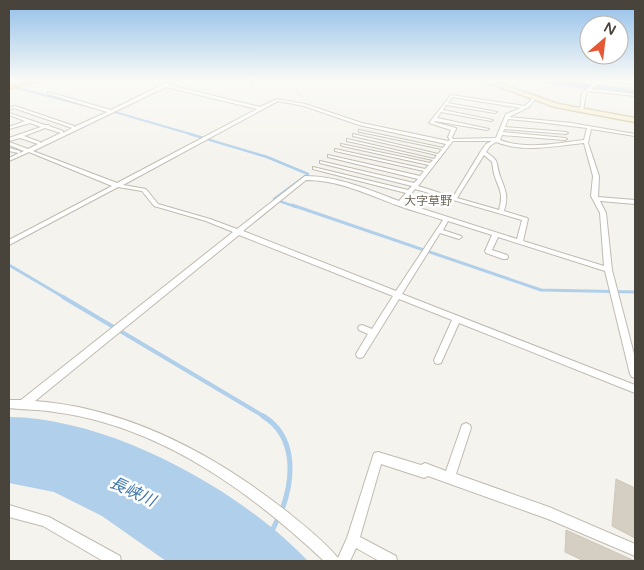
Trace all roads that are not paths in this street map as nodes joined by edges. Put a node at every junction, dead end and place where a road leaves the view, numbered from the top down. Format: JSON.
{"nodes":[{"id":1,"x":91,"y":107,"type":"edge"},
{"id":2,"x":119,"y":107,"type":"edge"},
{"id":3,"x":253,"y":107,"type":"edge"},
{"id":4,"x":262,"y":107,"type":"edge"},
{"id":5,"x":313,"y":107,"type":"edge"},
{"id":6,"x":443,"y":107,"type":"edge"},
{"id":7,"x":458,"y":107,"type":"edge"},
{"id":8,"x":525,"y":107,"type":"joint"},
{"id":9,"x":567,"y":107,"type":"edge"},
{"id":10,"x":582,"y":107,"type":"edge"},
{"id":11,"x":259,"y":108,"type":"junction"},
{"id":12,"x":9,"y":109,"type":"edge"},
{"id":13,"x":441,"y":109,"type":"junction"},
{"id":14,"x":581,"y":110,"type":"junction"},
{"id":15,"x":108,"y":112,"type":"junction"},
{"id":16,"x":9,"y":114,"type":"edge"},
{"id":17,"x":464,"y":115,"type":"junction"},
{"id":18,"x":41,"y":116,"type":"junction"},
{"id":19,"x":491,"y":120,"type":"junction"},
{"id":20,"x":635,"y":120,"type":"edge"},
{"id":21,"x":29,"y":121,"type":"junction"},
{"id":22,"x":9,"y":122,"type":"edge"},
{"id":23,"x":58,"y":122,"type":"junction"},
{"id":24,"x":17,"y":125,"type":"junction"},
{"id":25,"x":368,"y":125,"type":"junction"},
{"id":26,"x":45,"y":127,"type":"junction"},
{"id":27,"x":72,"y":127,"type":"junction"},
{"id":28,"x":9,"y":128,"type":"edge"},
{"id":29,"x":392,"y":130,"type":"junction"},
{"id":30,"x":501,"y":130,"type":"junction"},
{"id":31,"x":33,"y":131,"type":"junction"},
{"id":32,"x":361,"y":131,"type":"junction"},
{"id":33,"x":61,"y":132,"type":"junction"},
{"id":34,"x":574,"y":132,"type":"dead end"},
{"id":35,"x":581,"y":132,"type":"dead end"},
{"id":36,"x":566,"y":133,"type":"junction"},
{"id":37,"x":355,"y":135,"type":"junction"},
{"id":38,"x":635,"y":135,"type":"edge"},
{"id":39,"x":20,"y":136,"type":"junction"},
{"id":40,"x":387,"y":136,"type":"junction"},
{"id":41,"x":418,"y":136,"type":"junction"},
{"id":42,"x":588,"y":136,"type":"junction"},
{"id":43,"x":50,"y":137,"type":"junction"},
{"id":44,"x":349,"y":140,"type":"junction"},
{"id":45,"x":9,"y":141,"type":"edge"},
{"id":46,"x":382,"y":141,"type":"junction"},
{"id":47,"x":413,"y":142,"type":"junction"},
{"id":48,"x":38,"y":143,"type":"junction"},
{"id":49,"x":447,"y":144,"type":"junction"},
{"id":50,"x":344,"y":145,"type":"junction"},
{"id":51,"x":376,"y":146,"type":"junction"},
{"id":52,"x":408,"y":147,"type":"junction"},
{"id":53,"x":9,"y":149,"type":"edge"},
{"id":54,"x":27,"y":150,"type":"junction"},
{"id":55,"x":337,"y":150,"type":"junction"},
{"id":56,"x":370,"y":151,"type":"junction"},
{"id":57,"x":18,"y":152,"type":"junction"},
{"id":58,"x":403,"y":152,"type":"junction"},
{"id":59,"x":483,"y":152,"type":"junction"},
{"id":60,"x":436,"y":154,"type":"junction"},
{"id":61,"x":330,"y":156,"type":"junction"},
{"id":62,"x":364,"y":156,"type":"junction"},
{"id":63,"x":398,"y":157,"type":"junction"},
{"id":64,"x":9,"y":159,"type":"edge"},
{"id":65,"x":432,"y":159,"type":"junction"},
{"id":66,"x":322,"y":162,"type":"junction"},
{"id":67,"x":357,"y":162,"type":"junction"},
{"id":68,"x":393,"y":163,"type":"junction"},
{"id":69,"x":428,"y":164,"type":"junction"},
{"id":70,"x":315,"y":168,"type":"junction"},
{"id":71,"x":350,"y":168,"type":"junction"},
{"id":72,"x":386,"y":169,"type":"junction"},
{"id":73,"x":423,"y":170,"type":"junction"},
{"id":74,"x":343,"y":174,"type":"junction"},
{"id":75,"x":380,"y":176,"type":"junction"},
{"id":76,"x":418,"y":177,"type":"junction"},
{"id":77,"x":318,"y":178,"type":"junction"},
{"id":78,"x":336,"y":182,"type":"junction"},
{"id":79,"x":374,"y":182,"type":"junction"},
{"id":80,"x":116,"y":185,"type":"junction"},
{"id":81,"x":414,"y":186,"type":"junction"},
{"id":82,"x":366,"y":190,"type":"junction"},
{"id":83,"x":406,"y":191,"type":"junction"},
{"id":84,"x":454,"y":199,"type":"junction"},
{"id":85,"x":596,"y":199,"type":"junction"},
{"id":86,"x":401,"y":201,"type":"junction"},
{"id":87,"x":635,"y":202,"type":"edge"},
{"id":88,"x":501,"y":212,"type":"junction"},
{"id":89,"x":447,"y":218,"type":"junction"},
{"id":90,"x":439,"y":231,"type":"junction"},
{"id":91,"x":236,"y":232,"type":"junction"},
{"id":92,"x":496,"y":234,"type":"junction"},
{"id":93,"x":459,"y":237,"type":"dead end"},
{"id":94,"x":520,"y":240,"type":"junction"},
{"id":95,"x":9,"y":243,"type":"edge"},
{"id":96,"x":505,"y":257,"type":"dead end"},
{"id":97,"x":608,"y":270,"type":"junction"},
{"id":98,"x":397,"y":295,"type":"junction"},
{"id":99,"x":456,"y":319,"type":"junction"},
{"id":100,"x":362,"y":328,"type":"dead end"},
{"id":101,"x":373,"y":333,"type":"junction"},
{"id":102,"x":360,"y":354,"type":"dead end"},
{"id":103,"x":438,"y":360,"type":"dead end"},
{"id":104,"x":635,"y":374,"type":"edge"},
{"id":105,"x":635,"y":389,"type":"edge"},
{"id":106,"x":9,"y":404,"type":"edge"},
{"id":107,"x":24,"y":404,"type":"junction"},
{"id":108,"x":466,"y":428,"type":"dead end"},
{"id":109,"x":448,"y":477,"type":"junction"},
{"id":110,"x":9,"y":511,"type":"edge"},
{"id":111,"x":353,"y":540,"type":"junction"},
{"id":112,"x":635,"y":550,"type":"edge"},
{"id":113,"x":115,"y":561,"type":"edge"},
{"id":114,"x":333,"y":561,"type":"edge"},
{"id":115,"x":343,"y":561,"type":"edge"},
{"id":116,"x":391,"y":561,"type":"edge"}],
"edges":[{"from":1,"to":15,"type":"street"},
{"from":2,"to":15,"type":"street"},
{"from":3,"to":11,"type":"street"},
{"from":4,"to":11,"type":"street"},
{"from":5,"to":25,"type":"street"},
{"from":6,"to":13,"type":"street"},
{"from":7,"to":17,"type":"street"},
{"from":8,"to":19,"type":"street"},
{"from":8,"to":30,"type":"street"},
{"from":9,"to":14,"type":"main road"},
{"from":10,"to":14,"type":"street"},
{"from":11,"to":80,"type":"street"},
{"from":12,"to":18,"type":"street"},
{"from":13,"to":17,"type":"street"},
{"from":13,"to":17,"type":"street"},
{"from":13,"to":17,"type":"street"},
{"from":14,"to":20,"type":"main road"},
{"from":15,"to":27,"type":"street"},
{"from":15,"to":54,"type":"street"},
{"from":16,"to":21,"type":"street"},
{"from":17,"to":19,"type":"street"},
{"from":17,"to":19,"type":"street"},
{"from":17,"to":19,"type":"street"},
{"from":17,"to":19,"type":"street"},
{"from":17,"to":49,"type":"street"},
{"from":18,"to":21,"type":"street"},
{"from":18,"to":23,"type":"street"},
{"from":19,"to":30,"type":"street"},
{"from":19,"to":49,"type":"street"},
{"from":21,"to":24,"type":"street"},
{"from":21,"to":26,"type":"street"},
{"from":22,"to":24,"type":"street"},
{"from":23,"to":26,"type":"street"},
{"from":23,"to":27,"type":"street"},
{"from":24,"to":28,"type":"street"},
{"from":25,"to":29,"type":"street"},
{"from":25,"to":32,"type":"street"},
{"from":26,"to":31,"type":"street"},
{"from":26,"to":33,"type":"street"},
{"from":27,"to":33,"type":"street"},
{"from":29,"to":40,"type":"street"},
{"from":29,"to":41,"type":"street"},
{"from":30,"to":36,"type":"street"},
{"from":30,"to":36,"type":"street"},
{"from":30,"to":36,"type":"street"},
{"from":30,"to":59,"type":"street"},
{"from":31,"to":39,"type":"street"},
{"from":31,"to":43,"type":"street"},
{"from":32,"to":37,"type":"street"},
{"from":32,"to":40,"type":"street"},
{"from":33,"to":43,"type":"street"},
{"from":34,"to":36,"type":"street"},
{"from":35,"to":42,"type":"street"},
{"from":36,"to":42,"type":"street"},
{"from":36,"to":42,"type":"street"},
{"from":36,"to":42,"type":"street"},
{"from":37,"to":44,"type":"street"},
{"from":37,"to":46,"type":"street"},
{"from":38,"to":42,"type":"street"},
{"from":39,"to":45,"type":"street"},
{"from":39,"to":48,"type":"street"},
{"from":40,"to":46,"type":"street"},
{"from":40,"to":47,"type":"street"},
{"from":41,"to":47,"type":"street"},
{"from":41,"to":49,"type":"street"},
{"from":42,"to":85,"type":"street"},
{"from":43,"to":48,"type":"street"},
{"from":44,"to":50,"type":"street"},
{"from":44,"to":51,"type":"street"},
{"from":45,"to":54,"type":"street"},
{"from":46,"to":51,"type":"street"},
{"from":46,"to":52,"type":"street"},
{"from":47,"to":49,"type":"street"},
{"from":47,"to":52,"type":"street"},
{"from":48,"to":54,"type":"street"},
{"from":49,"to":60,"type":"street"},
{"from":49,"to":81,"type":"street"},
{"from":50,"to":55,"type":"street"},
{"from":50,"to":56,"type":"street"},
{"from":51,"to":56,"type":"street"},
{"from":51,"to":58,"type":"street"},
{"from":52,"to":58,"type":"street"},
{"from":52,"to":60,"type":"street"},
{"from":53,"to":57,"type":"street"},
{"from":54,"to":57,"type":"street"},
{"from":54,"to":64,"type":"street"},
{"from":54,"to":80,"type":"street"},
{"from":55,"to":61,"type":"street"},
{"from":55,"to":62,"type":"street"},
{"from":56,"to":62,"type":"street"},
{"from":56,"to":63,"type":"street"},
{"from":57,"to":64,"type":"street"},
{"from":58,"to":63,"type":"street"},
{"from":58,"to":65,"type":"street"},
{"from":59,"to":84,"type":"street"},
{"from":59,"to":88,"type":"street"},
{"from":60,"to":65,"type":"street"},
{"from":61,"to":66,"type":"street"},
{"from":61,"to":67,"type":"street"},
{"from":62,"to":67,"type":"street"},
{"from":62,"to":68,"type":"street"},
{"from":63,"to":68,"type":"street"},
{"from":63,"to":69,"type":"street"},
{"from":65,"to":69,"type":"street"},
{"from":66,"to":70,"type":"street"},
{"from":66,"to":71,"type":"street"},
{"from":67,"to":71,"type":"street"},
{"from":67,"to":72,"type":"street"},
{"from":68,"to":72,"type":"street"},
{"from":68,"to":73,"type":"street"},
{"from":69,"to":73,"type":"street"},
{"from":70,"to":74,"type":"street"},
{"from":70,"to":77,"type":"street"},
{"from":71,"to":74,"type":"street"},
{"from":71,"to":75,"type":"street"},
{"from":72,"to":75,"type":"street"},
{"from":72,"to":76,"type":"street"},
{"from":73,"to":76,"type":"street"},
{"from":74,"to":78,"type":"street"},
{"from":74,"to":79,"type":"street"},
{"from":75,"to":79,"type":"street"},
{"from":75,"to":81,"type":"street"},
{"from":76,"to":81,"type":"street"},
{"from":77,"to":78,"type":"street"},
{"from":77,"to":91,"type":"street"},
{"from":78,"to":82,"type":"street"},
{"from":79,"to":82,"type":"street"},
{"from":79,"to":83,"type":"street"},
{"from":80,"to":91,"type":"street"},
{"from":80,"to":95,"type":"street"},
{"from":81,"to":83,"type":"street"},
{"from":81,"to":84,"type":"street"},
{"from":81,"to":86,"type":"street"},
{"from":82,"to":86,"type":"street"},
{"from":83,"to":86,"type":"street"},
{"from":84,"to":88,"type":"street"},
{"from":85,"to":87,"type":"street"},
{"from":85,"to":97,"type":"street"},
{"from":86,"to":89,"type":"street"},
{"from":88,"to":94,"type":"street"},
{"from":89,"to":90,"type":"street"},
{"from":89,"to":92,"type":"street"},
{"from":90,"to":93,"type":"street"},
{"from":90,"to":98,"type":"street"},
{"from":91,"to":98,"type":"street"},
{"from":91,"to":107,"type":"street"},
{"from":92,"to":94,"type":"street"},
{"from":92,"to":96,"type":"street"},
{"from":94,"to":97,"type":"street"},
{"from":97,"to":104,"type":"street"},
{"from":98,"to":99,"type":"street"},
{"from":98,"to":101,"type":"street"},
{"from":99,"to":103,"type":"street"},
{"from":99,"to":105,"type":"street"},
{"from":100,"to":101,"type":"street"},
{"from":101,"to":102,"type":"street"},
{"from":106,"to":107,"type":"street"},
{"from":107,"to":114,"type":"street"},
{"from":108,"to":109,"type":"street"},
{"from":109,"to":111,"type":"street"},
{"from":109,"to":112,"type":"street"},
{"from":110,"to":113,"type":"street"},
{"from":111,"to":115,"type":"street"},
{"from":111,"to":116,"type":"street"}]}
